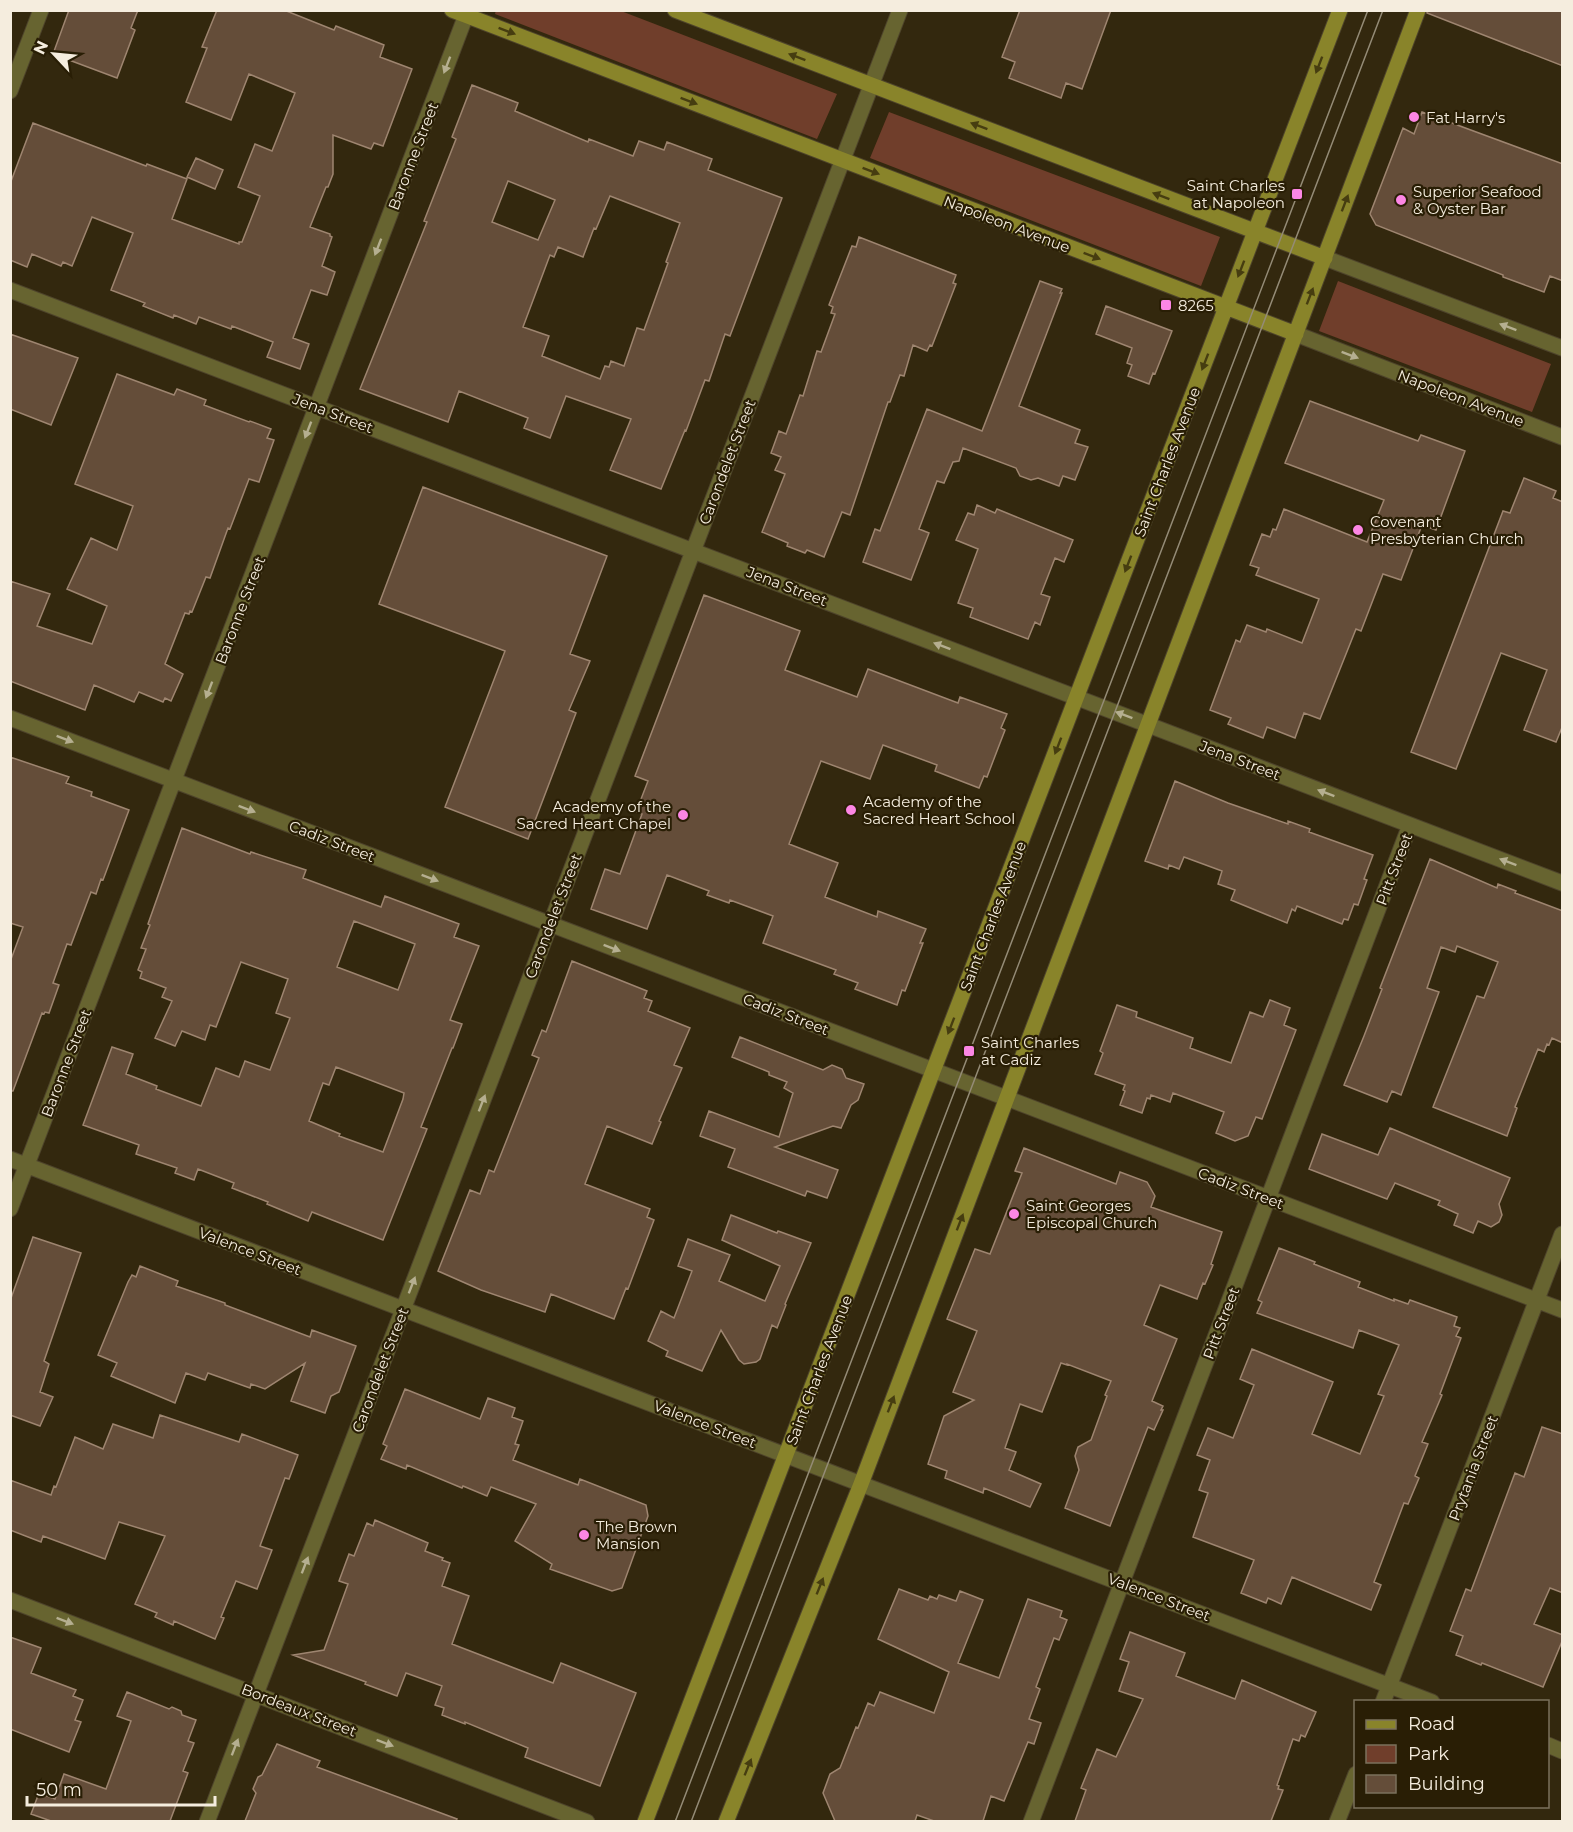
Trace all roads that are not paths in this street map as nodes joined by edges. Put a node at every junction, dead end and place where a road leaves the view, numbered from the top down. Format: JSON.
{"nodes":[{"id":1,"x":41,"y":10,"type":"edge"},
{"id":2,"x":675,"y":10,"type":"edge"},
{"id":3,"x":900,"y":10,"type":"edge"},
{"id":4,"x":1340,"y":10,"type":"edge"},
{"id":5,"x":1418,"y":10,"type":"edge"},
{"id":6,"x":462,"y":12,"type":"edge"},
{"id":7,"x":871,"y":85,"type":"junction"},
{"id":8,"x":10,"y":91,"type":"edge"},
{"id":9,"x":843,"y":160,"type":"junction"},
{"id":10,"x":1255,"y":231,"type":"junction"},
{"id":11,"x":1325,"y":258,"type":"junction"},
{"id":12,"x":10,"y":290,"type":"edge"},
{"id":13,"x":1226,"y":307,"type":"junction"},
{"id":14,"x":1296,"y":334,"type":"junction"},
{"id":15,"x":1563,"y":348,"type":"edge"},
{"id":16,"x":317,"y":407,"type":"junction"},
{"id":17,"x":1562,"y":434,"type":"edge"},
{"id":18,"x":693,"y":551,"type":"junction"},
{"id":19,"x":1077,"y":697,"type":"junction"},
{"id":20,"x":10,"y":718,"type":"edge"},
{"id":21,"x":1148,"y":725,"type":"junction"},
{"id":22,"x":174,"y":781,"type":"junction"},
{"id":23,"x":1410,"y":825,"type":"junction"},
{"id":24,"x":1563,"y":883,"type":"edge"},
{"id":25,"x":550,"y":924,"type":"junction"},
{"id":26,"x":934,"y":1071,"type":"junction"},
{"id":27,"x":1007,"y":1098,"type":"junction"},
{"id":28,"x":10,"y":1159,"type":"edge"},
{"id":29,"x":27,"y":1165,"type":"junction"},
{"id":30,"x":1269,"y":1198,"type":"junction"},
{"id":31,"x":10,"y":1209,"type":"edge"},
{"id":32,"x":1563,"y":1234,"type":"edge"},
{"id":33,"x":1537,"y":1300,"type":"junction"},
{"id":34,"x":403,"y":1309,"type":"junction"},
{"id":35,"x":1563,"y":1310,"type":"edge"},
{"id":36,"x":786,"y":1455,"type":"junction"},
{"id":37,"x":861,"y":1484,"type":"junction"},
{"id":38,"x":1122,"y":1583,"type":"junction"},
{"id":39,"x":10,"y":1600,"type":"edge"},
{"id":40,"x":1389,"y":1685,"type":"junction"},
{"id":41,"x":255,"y":1693,"type":"junction"},
{"id":42,"x":1383,"y":1700,"type":"edge"},
{"id":43,"x":1429,"y":1700,"type":"edge"},
{"id":44,"x":1354,"y":1779,"type":"edge"},
{"id":45,"x":207,"y":1821,"type":"edge"},
{"id":46,"x":587,"y":1821,"type":"edge"},
{"id":47,"x":645,"y":1821,"type":"edge"},
{"id":48,"x":726,"y":1821,"type":"edge"},
{"id":49,"x":1031,"y":1821,"type":"edge"},
{"id":50,"x":1337,"y":1821,"type":"edge"}],
"edges":[{"from":1,"to":8,"type":"street"},
{"from":7,"to":2,"type":"main road","one_way":true},
{"from":3,"to":7,"type":"street","name":"Carondelet Street"},
{"from":4,"to":10,"type":"main road","name":"Saint Charles Avenue","one_way":true},
{"from":11,"to":5,"type":"main road","one_way":true},
{"from":6,"to":9,"type":"main road","name":"Napoleon Avenue","one_way":true},
{"from":6,"to":16,"type":"street","name":"Baronne Street","one_way":true},
{"from":7,"to":9,"type":"street","name":"Carondelet Street"},
{"from":10,"to":7,"type":"main road","one_way":true},
{"from":9,"to":13,"type":"main road","name":"Napoleon Avenue","one_way":true},
{"from":9,"to":18,"type":"street","name":"Carondelet Street"},
{"from":10,"to":11,"type":"main road"},
{"from":10,"to":13,"type":"main road","name":"Saint Charles Avenue","one_way":true},
{"from":14,"to":11,"type":"main road","one_way":true},
{"from":15,"to":11,"type":"street","one_way":true},
{"from":12,"to":16,"type":"street","name":"Jena Street"},
{"from":13,"to":14,"type":"main road","name":"Napoleon Avenue"},
{"from":13,"to":19,"type":"main road","name":"Saint Charles Avenue","one_way":true},
{"from":14,"to":17,"type":"street","name":"Napoleon Avenue","one_way":true},
{"from":14,"to":21,"type":"main road"},
{"from":16,"to":18,"type":"street","name":"Jena Street"},
{"from":16,"to":22,"type":"street","name":"Baronne Street","one_way":true},
{"from":19,"to":18,"type":"street","name":"Jena Street","one_way":true},
{"from":18,"to":25,"type":"street","name":"Carondelet Street"},
{"from":21,"to":19,"type":"street","name":"Jena Street","one_way":true},
{"from":19,"to":26,"type":"main road","name":"Saint Charles Avenue","one_way":true},
{"from":20,"to":22,"type":"street","name":"Cadiz Street","one_way":true},
{"from":23,"to":21,"type":"street","name":"Jena Street","one_way":true},
{"from":21,"to":27,"type":"main road"},
{"from":22,"to":25,"type":"street","name":"Cadiz Street","one_way":true},
{"from":22,"to":29,"type":"street","name":"Baronne Street"},
{"from":24,"to":23,"type":"street","name":"Jena Street","one_way":true},
{"from":23,"to":30,"type":"street","name":"Pitt Street"},
{"from":25,"to":26,"type":"street","name":"Cadiz Street","one_way":true},
{"from":34,"to":25,"type":"street","name":"Carondelet Street","one_way":true},
{"from":26,"to":27,"type":"street","name":"Cadiz Street"},
{"from":26,"to":36,"type":"main road","name":"Saint Charles Avenue"},
{"from":27,"to":30,"type":"street","name":"Cadiz Street"},
{"from":37,"to":27,"type":"main road","one_way":true},
{"from":28,"to":29,"type":"street","name":"Valence Street"},
{"from":29,"to":31,"type":"street","name":"Baronne Street"},
{"from":29,"to":34,"type":"street","name":"Valence Street"},
{"from":30,"to":33,"type":"street","name":"Cadiz Street"},
{"from":30,"to":38,"type":"street","name":"Pitt Street"},
{"from":32,"to":33,"type":"street","name":"Prytania Street"},
{"from":33,"to":35,"type":"street","name":"Cadiz Street"},
{"from":33,"to":40,"type":"street","name":"Prytania Street"},
{"from":34,"to":36,"type":"street","name":"Valence Street"},
{"from":41,"to":34,"type":"street","name":"Carondelet Street","one_way":true},
{"from":36,"to":37,"type":"street","name":"Valence Street"},
{"from":36,"to":47,"type":"main road","name":"Saint Charles Avenue"},
{"from":37,"to":38,"type":"street","name":"Valence Street"},
{"from":48,"to":37,"type":"main road","one_way":true},
{"from":38,"to":40,"type":"street","name":"Valence Street"},
{"from":38,"to":49,"type":"street","name":"Pitt Street"},
{"from":39,"to":41,"type":"street","name":"Bordeaux Street","one_way":true},
{"from":40,"to":42,"type":"street","name":"Prytania Street"},
{"from":40,"to":43,"type":"street","name":"Valence Street"},
{"from":45,"to":41,"type":"street","name":"Carondelet Street","one_way":true},
{"from":41,"to":46,"type":"street","name":"Bordeaux Street","one_way":true},
{"from":44,"to":50,"type":"street"}]}
